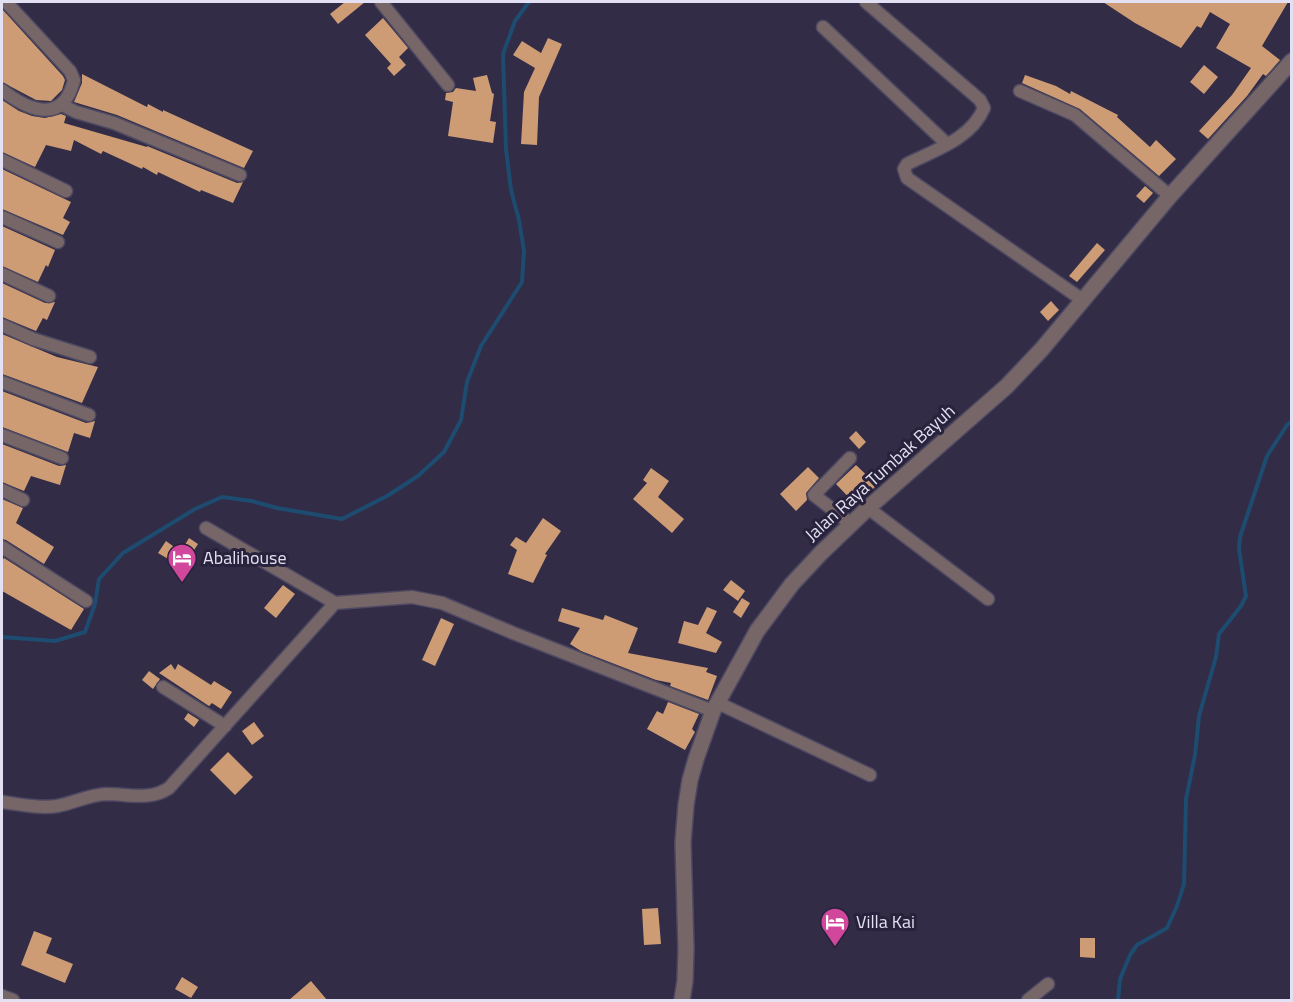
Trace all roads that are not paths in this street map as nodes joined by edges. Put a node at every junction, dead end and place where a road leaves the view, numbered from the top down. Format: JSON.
{"nodes":[{"id":1,"x":6,"y":2,"type":"edge"},
{"id":2,"x":381,"y":2,"type":"edge"},
{"id":3,"x":866,"y":2,"type":"edge"},
{"id":4,"x":823,"y":27,"type":"dead end"},
{"id":5,"x":1292,"y":61,"type":"edge"},
{"id":6,"x":448,"y":85,"type":"dead end"},
{"id":7,"x":2,"y":90,"type":"edge"},
{"id":8,"x":1020,"y":91,"type":"dead end"},
{"id":9,"x":62,"y":105,"type":"junction"},
{"id":10,"x":947,"y":144,"type":"junction"},
{"id":11,"x":2,"y":160,"type":"edge"},
{"id":12,"x":240,"y":175,"type":"dead end"},
{"id":13,"x":66,"y":191,"type":"dead end"},
{"id":14,"x":1170,"y":196,"type":"junction"},
{"id":15,"x":2,"y":218,"type":"edge"},
{"id":16,"x":58,"y":242,"type":"dead end"},
{"id":17,"x":2,"y":274,"type":"edge"},
{"id":18,"x":49,"y":296,"type":"dead end"},
{"id":19,"x":1084,"y":301,"type":"junction"},
{"id":20,"x":2,"y":325,"type":"edge"},
{"id":21,"x":90,"y":357,"type":"dead end"},
{"id":22,"x":2,"y":382,"type":"edge"},
{"id":23,"x":89,"y":415,"type":"dead end"},
{"id":24,"x":2,"y":435,"type":"edge"},
{"id":25,"x":62,"y":458,"type":"dead end"},
{"id":26,"x":850,"y":458,"type":"dead end"},
{"id":27,"x":2,"y":490,"type":"edge"},
{"id":28,"x":23,"y":500,"type":"dead end"},
{"id":29,"x":868,"y":508,"type":"junction"},
{"id":30,"x":851,"y":524,"type":"junction"},
{"id":31,"x":206,"y":528,"type":"dead end"},
{"id":32,"x":2,"y":547,"type":"edge"},
{"id":33,"x":988,"y":599,"type":"dead end"},
{"id":34,"x":86,"y":601,"type":"dead end"},
{"id":35,"x":335,"y":603,"type":"junction"},
{"id":36,"x":163,"y":687,"type":"dead end"},
{"id":37,"x":715,"y":707,"type":"junction"},
{"id":38,"x":225,"y":726,"type":"junction"},
{"id":39,"x":870,"y":775,"type":"dead end"},
{"id":40,"x":2,"y":802,"type":"edge"},
{"id":41,"x":1048,"y":984,"type":"dead end"},
{"id":42,"x":2,"y":996,"type":"edge"},
{"id":43,"x":13,"y":1000,"type":"edge"},
{"id":44,"x":682,"y":1000,"type":"edge"},
{"id":45,"x":1028,"y":1000,"type":"edge"}],
"edges":[{"from":1,"to":9,"type":"street"},
{"from":2,"to":6,"type":"street"},
{"from":3,"to":10,"type":"street"},
{"from":4,"to":10,"type":"street"},
{"from":5,"to":14,"type":"street","name":"Jalan Raya Tumbak Bayuh"},
{"from":7,"to":9,"type":"street"},
{"from":8,"to":14,"type":"street"},
{"from":9,"to":12,"type":"street"},
{"from":10,"to":19,"type":"street"},
{"from":11,"to":13,"type":"street"},
{"from":14,"to":19,"type":"street","name":"Jalan Raya Tumbak Bayuh"},
{"from":15,"to":16,"type":"street"},
{"from":17,"to":18,"type":"street"},
{"from":19,"to":29,"type":"street","name":"Jalan Raya Tumbak Bayuh"},
{"from":20,"to":21,"type":"street"},
{"from":22,"to":23,"type":"street"},
{"from":24,"to":25,"type":"street"},
{"from":26,"to":30,"type":"street"},
{"from":27,"to":28,"type":"street"},
{"from":29,"to":30,"type":"street","name":"Jalan Raya Tumbak Bayuh"},
{"from":29,"to":33,"type":"street"},
{"from":30,"to":37,"type":"street","name":"Jalan Raya Tumbak Bayuh"},
{"from":31,"to":35,"type":"street"},
{"from":32,"to":34,"type":"street"},
{"from":35,"to":37,"type":"street"},
{"from":35,"to":38,"type":"street"},
{"from":36,"to":38,"type":"street"},
{"from":37,"to":39,"type":"street"},
{"from":37,"to":44,"type":"street","name":"Jalan Raya Tumbak Bayuh"},
{"from":38,"to":40,"type":"street"},
{"from":41,"to":45,"type":"street"},
{"from":42,"to":43,"type":"street"}]}
